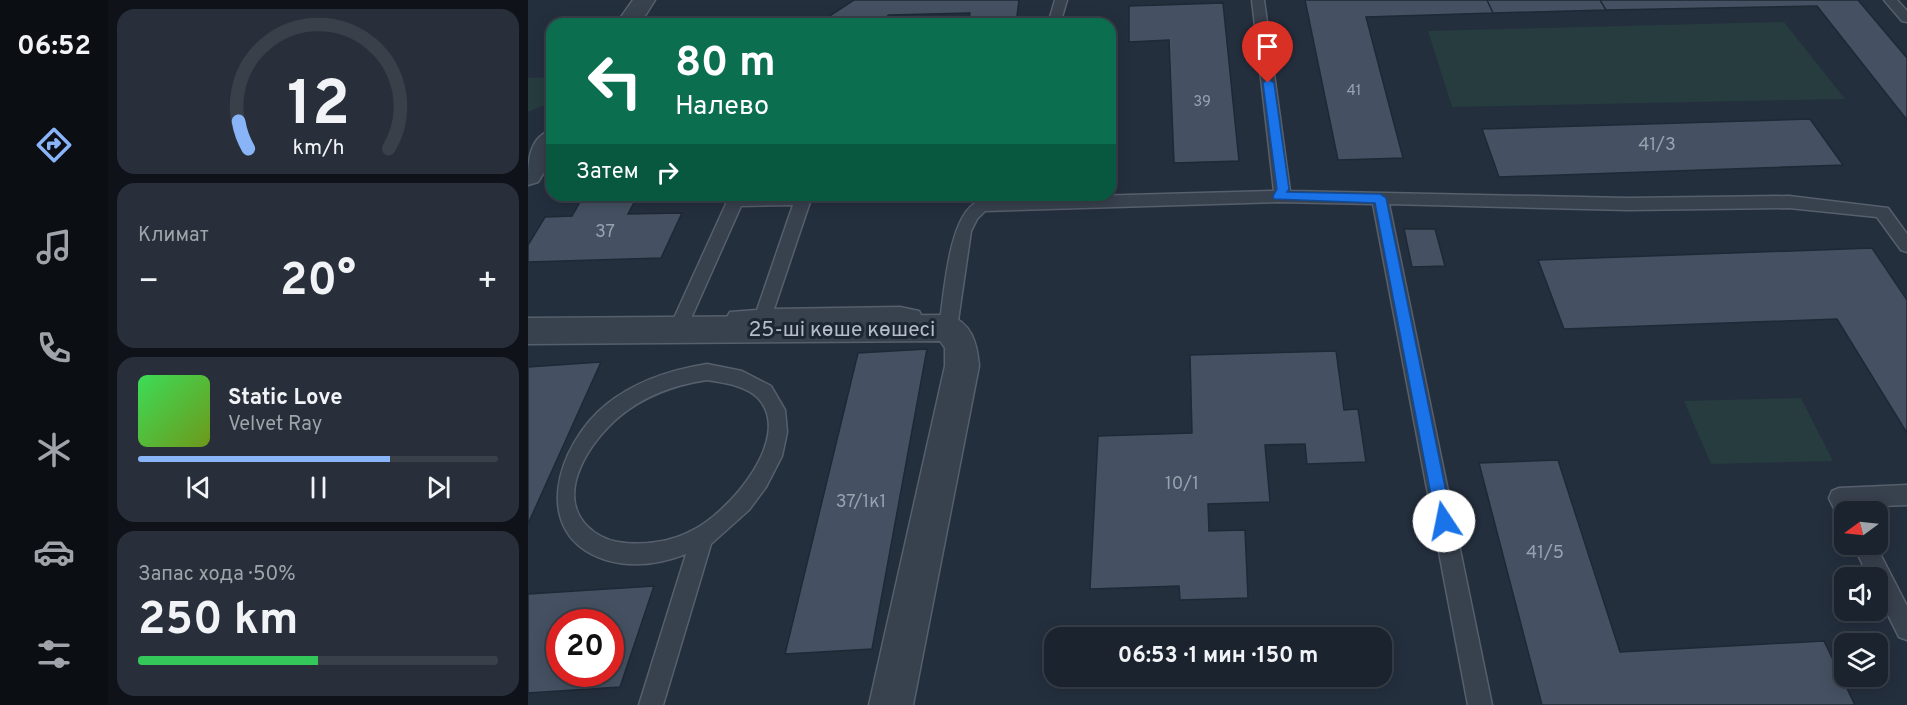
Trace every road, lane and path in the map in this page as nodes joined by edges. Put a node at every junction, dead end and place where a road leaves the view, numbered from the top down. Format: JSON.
{"nodes":[{"id":1,"x":1061,"y":0,"type":"edge"},
{"id":2,"x":1258,"y":0,"type":"edge"},
{"id":3,"x":1890,"y":0,"type":"edge"},
{"id":4,"x":643,"y":2,"type":"edge"},
{"id":5,"x":632,"y":18,"type":"edge"},
{"id":6,"x":1056,"y":18,"type":"edge"},
{"id":7,"x":1907,"y":18,"type":"edge"},
{"id":8,"x":546,"y":148,"type":"edge"},
{"id":9,"x":528,"y":175,"type":"edge"},
{"id":10,"x":1279,"y":196,"type":"junction"},
{"id":11,"x":1380,"y":198,"type":"junction"},
{"id":12,"x":1116,"y":199,"type":"edge"},
{"id":13,"x":734,"y":201,"type":"edge"},
{"id":14,"x":802,"y":201,"type":"edge"},
{"id":15,"x":982,"y":201,"type":"edge"},
{"id":16,"x":1907,"y":246,"type":"edge"},
{"id":17,"x":763,"y":316,"type":"junction"},
{"id":18,"x":683,"y":318,"type":"junction"},
{"id":19,"x":932,"y":328,"type":"junction"},
{"id":20,"x":528,"y":331,"type":"edge"},
{"id":21,"x":1907,"y":495,"type":"edge"},
{"id":22,"x":1840,"y":501,"type":"edge"},
{"id":23,"x":702,"y":537,"type":"junction"},
{"id":24,"x":1869,"y":555,"type":"edge"},
{"id":25,"x":1907,"y":629,"type":"edge"},
{"id":26,"x":651,"y":705,"type":"edge"},
{"id":27,"x":891,"y":705,"type":"edge"},
{"id":28,"x":1480,"y":705,"type":"edge"}],
"edges":[{"from":1,"to":6,"type":"lane"},
{"from":2,"to":10,"type":"lane"},
{"from":3,"to":7,"type":"lane"},
{"from":4,"to":5,"type":"street"},
{"from":8,"to":9,"type":"street"},
{"from":10,"to":11,"type":"lane"},
{"from":10,"to":12,"type":"lane"},
{"from":11,"to":16,"type":"lane"},
{"from":11,"to":28,"type":"lane"},
{"from":13,"to":18,"type":"lane"},
{"from":14,"to":17,"type":"lane"},
{"from":15,"to":19,"type":"lane"},
{"from":17,"to":18,"type":"lane"},
{"from":17,"to":19,"type":"lane"},
{"from":18,"to":20,"type":"lane"},
{"from":19,"to":20,"type":"street","name":"25-ші көше көшесі"},
{"from":19,"to":27,"type":"street","name":"25-ші көше көшесі"},
{"from":21,"to":22,"type":"lane"},
{"from":23,"to":23,"type":"lane"},
{"from":23,"to":26,"type":"lane"},
{"from":24,"to":25,"type":"lane"}]}
